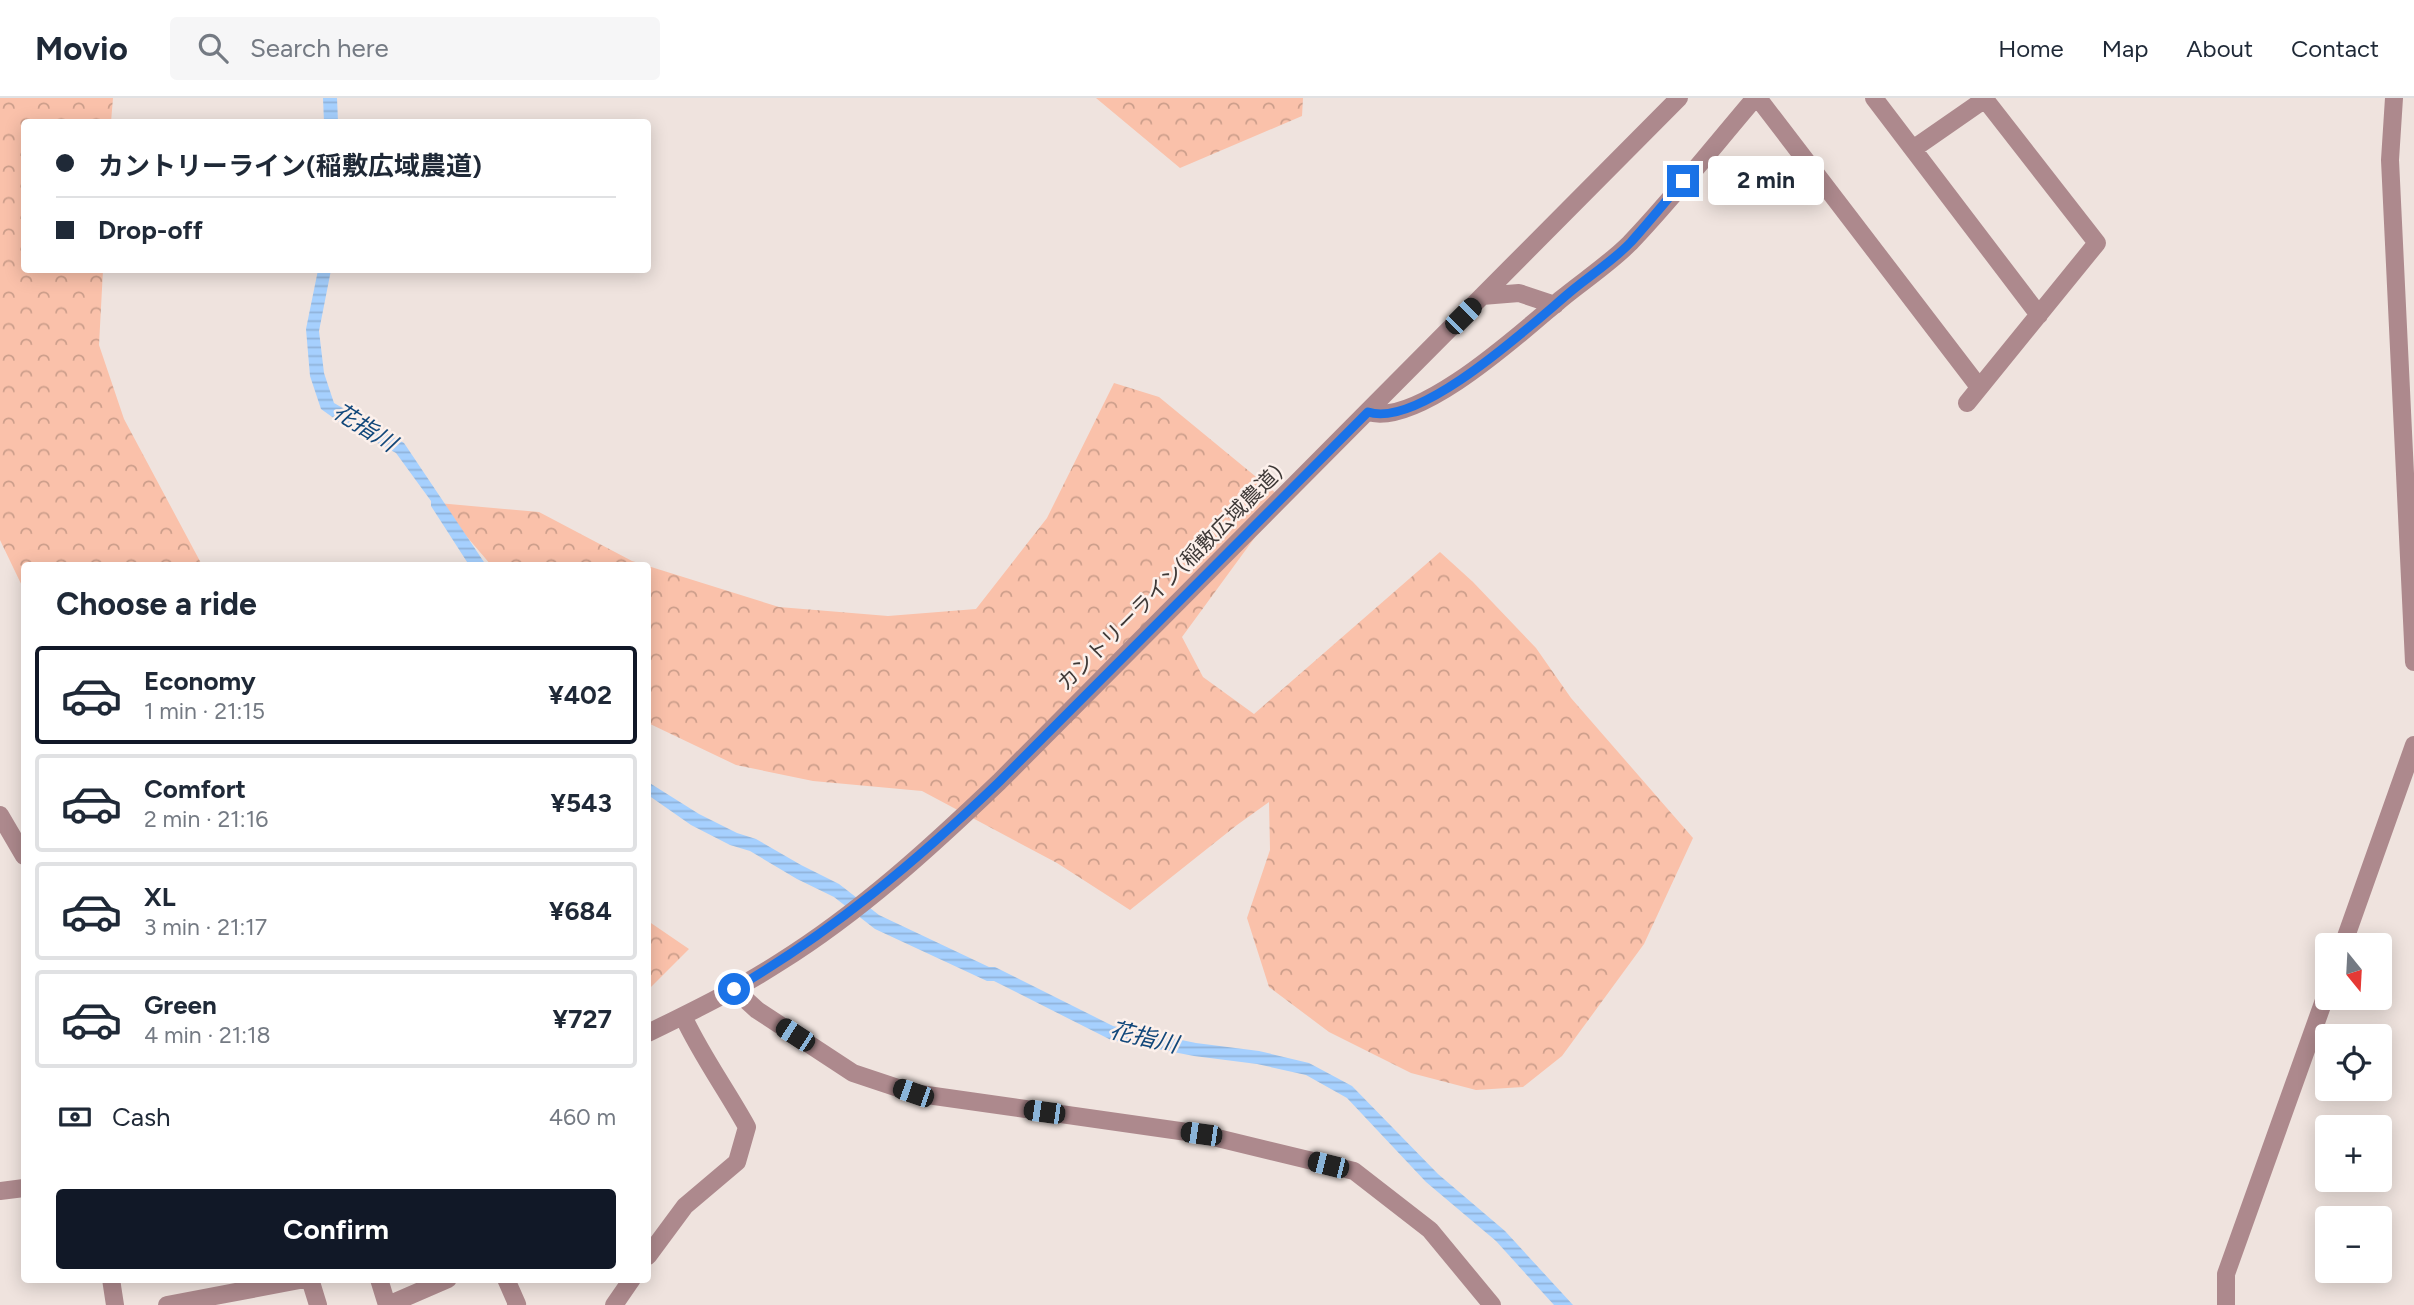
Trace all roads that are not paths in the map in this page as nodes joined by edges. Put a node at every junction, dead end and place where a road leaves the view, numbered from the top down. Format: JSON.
{"nodes":[{"id":1,"x":1679,"y":98,"type":"edge"},
{"id":2,"x":1757,"y":98,"type":"edge"},
{"id":3,"x":1874,"y":98,"type":"edge"},
{"id":4,"x":1984,"y":98,"type":"edge"},
{"id":5,"x":2394,"y":98,"type":"edge"},
{"id":6,"x":1913,"y":149,"type":"junction"},
{"id":7,"x":1482,"y":296,"type":"junction"},
{"id":8,"x":1555,"y":305,"type":"junction"},
{"id":9,"x":2039,"y":315,"type":"junction"},
{"id":10,"x":1979,"y":387,"type":"junction"},
{"id":11,"x":1967,"y":402,"type":"dead end"},
{"id":12,"x":1368,"y":412,"type":"junction"},
{"id":13,"x":2414,"y":662,"type":"edge"},
{"id":14,"x":2414,"y":745,"type":"edge"},
{"id":15,"x":0,"y":815,"type":"edge"},
{"id":16,"x":21,"y":851,"type":"edge"},
{"id":17,"x":2347,"y":933,"type":"edge"},
{"id":18,"x":734,"y":989,"type":"junction"},
{"id":19,"x":2320,"y":1010,"type":"edge"},
{"id":20,"x":683,"y":1016,"type":"junction"},
{"id":21,"x":651,"y":1032,"type":"edge"},
{"id":22,"x":21,"y":1188,"type":"edge"},
{"id":23,"x":0,"y":1191,"type":"edge"},
{"id":24,"x":651,"y":1252,"type":"edge"},
{"id":25,"x":112,"y":1283,"type":"edge"},
{"id":26,"x":285,"y":1283,"type":"edge"},
{"id":27,"x":309,"y":1283,"type":"edge"},
{"id":28,"x":380,"y":1283,"type":"edge"},
{"id":29,"x":438,"y":1283,"type":"edge"},
{"id":30,"x":508,"y":1283,"type":"edge"},
{"id":31,"x":629,"y":1283,"type":"edge"},
{"id":32,"x":115,"y":1305,"type":"edge"},
{"id":33,"x":167,"y":1305,"type":"edge"},
{"id":34,"x":318,"y":1305,"type":"edge"},
{"id":35,"x":388,"y":1305,"type":"edge"},
{"id":36,"x":516,"y":1305,"type":"edge"},
{"id":37,"x":614,"y":1305,"type":"edge"},
{"id":38,"x":1492,"y":1305,"type":"edge"},
{"id":39,"x":2226,"y":1305,"type":"edge"}],
"edges":[{"from":1,"to":7,"type":"street","name":"カントリーライン(稲敷広域農道)"},
{"from":2,"to":8,"type":"street"},
{"from":2,"to":10,"type":"street"},
{"from":3,"to":6,"type":"street"},
{"from":4,"to":6,"type":"street"},
{"from":4,"to":9,"type":"street"},
{"from":5,"to":13,"type":"street"},
{"from":6,"to":9,"type":"street"},
{"from":7,"to":8,"type":"street"},
{"from":7,"to":12,"type":"street","name":"カントリーライン(稲敷広域農道)"},
{"from":8,"to":12,"type":"street"},
{"from":9,"to":10,"type":"street"},
{"from":10,"to":11,"type":"street"},
{"from":12,"to":18,"type":"street","name":"カントリーライン(稲敷広域農道)"},
{"from":14,"to":17,"type":"street"},
{"from":15,"to":16,"type":"street"},
{"from":18,"to":20,"type":"street","name":"カントリーライン(稲敷広域農道)"},
{"from":18,"to":38,"type":"street"},
{"from":19,"to":39,"type":"street"},
{"from":20,"to":21,"type":"street","name":"カントリーライン(稲敷広域農道)"},
{"from":20,"to":24,"type":"street"},
{"from":22,"to":23,"type":"street"},
{"from":25,"to":32,"type":"street"},
{"from":26,"to":33,"type":"street"},
{"from":27,"to":34,"type":"street"},
{"from":28,"to":35,"type":"street"},
{"from":29,"to":35,"type":"street"},
{"from":30,"to":36,"type":"street"},
{"from":31,"to":37,"type":"street"}]}
